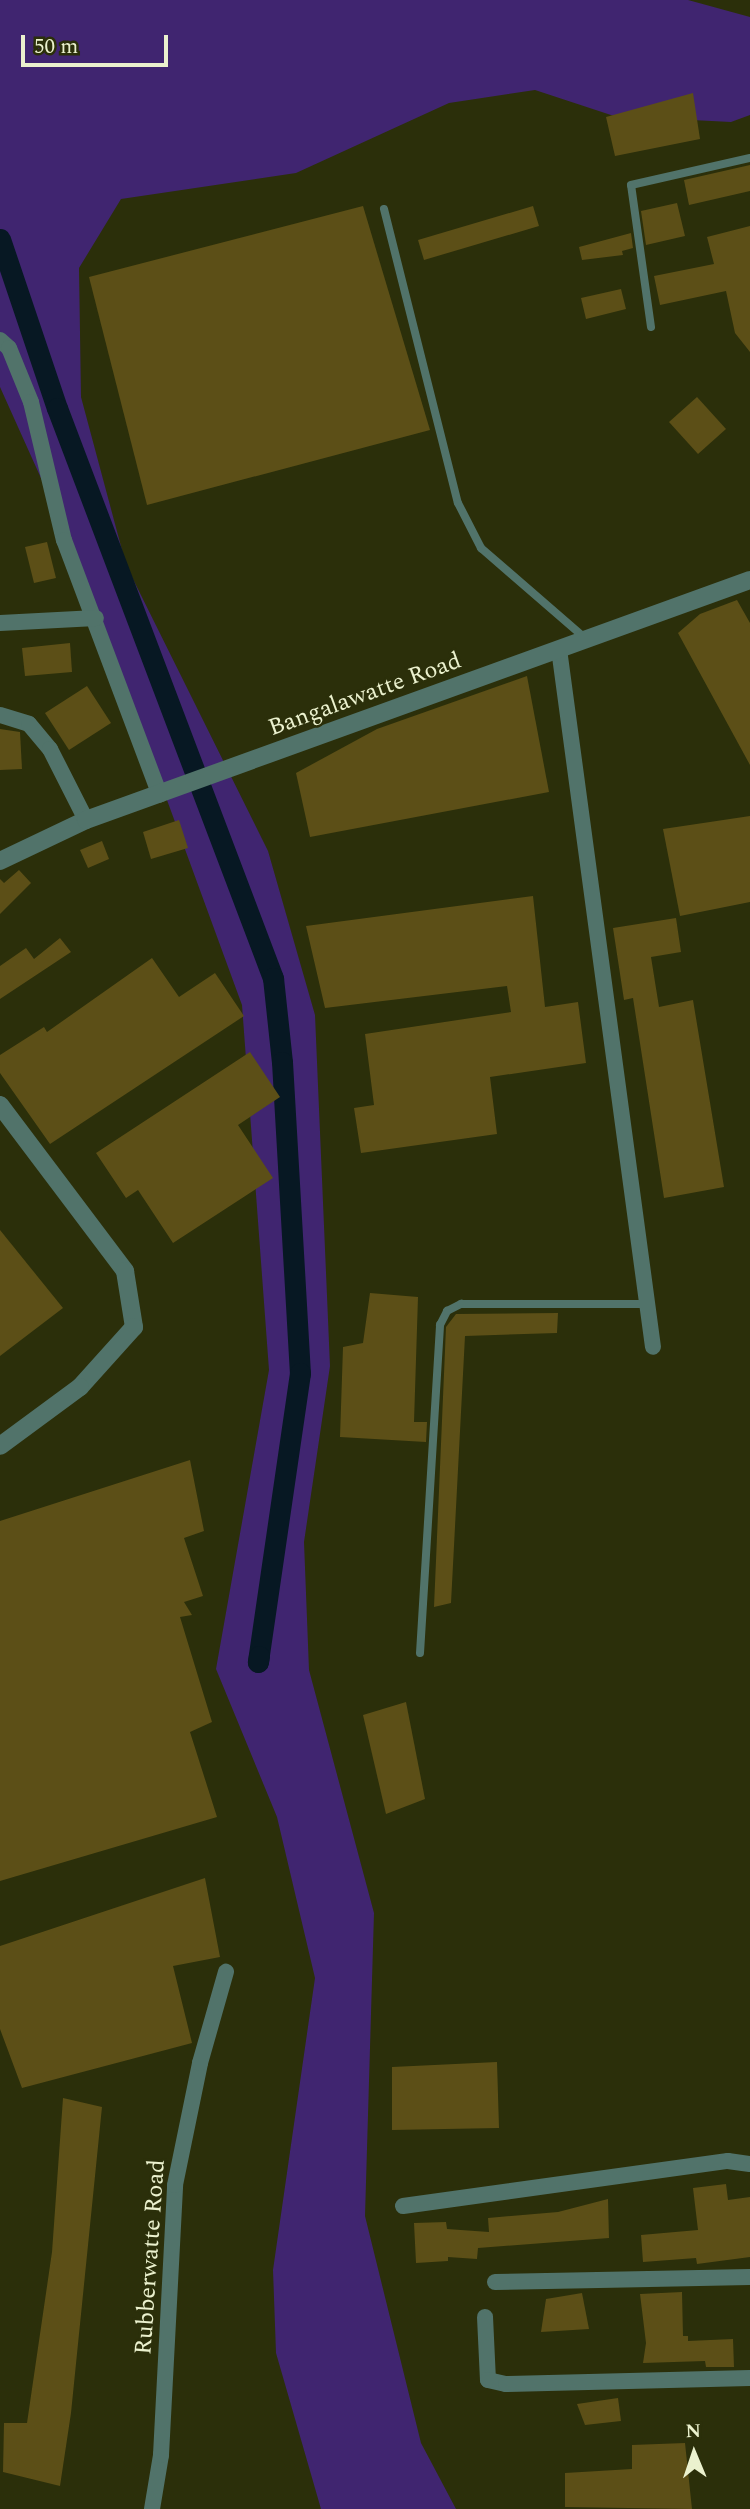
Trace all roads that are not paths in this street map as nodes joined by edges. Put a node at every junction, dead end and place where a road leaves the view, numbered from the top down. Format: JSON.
{"nodes":[{"id":1,"x":750,"y":158,"type":"edge"},
{"id":2,"x":384,"y":209,"type":"dead end"},
{"id":3,"x":651,"y":327,"type":"dead end"},
{"id":4,"x":0,"y":340,"type":"edge"},
{"id":5,"x":750,"y":580,"type":"edge"},
{"id":6,"x":96,"y":618,"type":"junction"},
{"id":7,"x":0,"y":623,"type":"edge"},
{"id":8,"x":586,"y":639,"type":"junction"},
{"id":9,"x":559,"y":649,"type":"junction"},
{"id":10,"x":0,"y":715,"type":"edge"},
{"id":11,"x":160,"y":795,"type":"junction"},
{"id":12,"x":86,"y":821,"type":"junction"},
{"id":13,"x":0,"y":861,"type":"edge"},
{"id":14,"x":0,"y":1105,"type":"edge"},
{"id":15,"x":650,"y":1303,"type":"junction"},
{"id":16,"x":653,"y":1347,"type":"dead end"},
{"id":17,"x":0,"y":1446,"type":"edge"},
{"id":18,"x":419,"y":1653,"type":"dead end"},
{"id":19,"x":226,"y":1972,"type":"dead end"},
{"id":20,"x":750,"y":2164,"type":"edge"},
{"id":21,"x":403,"y":2206,"type":"dead end"},
{"id":22,"x":750,"y":2277,"type":"edge"},
{"id":23,"x":495,"y":2282,"type":"dead end"},
{"id":24,"x":485,"y":2317,"type":"dead end"},
{"id":25,"x":750,"y":2378,"type":"edge"},
{"id":26,"x":152,"y":2509,"type":"edge"}],
"edges":[{"from":1,"to":3,"type":"lane"},
{"from":2,"to":8,"type":"lane"},
{"from":4,"to":6,"type":"street"},
{"from":5,"to":8,"type":"street","name":"Bangalawatte Road"},
{"from":6,"to":7,"type":"street"},
{"from":6,"to":11,"type":"street"},
{"from":8,"to":9,"type":"street","name":"Bangalawatte Road"},
{"from":9,"to":11,"type":"street","name":"Bangalawatte Road"},
{"from":9,"to":15,"type":"street"},
{"from":10,"to":12,"type":"street"},
{"from":11,"to":12,"type":"street","name":"Bangalawatte Road"},
{"from":12,"to":13,"type":"street","name":"Bangalawatte Road"},
{"from":14,"to":17,"type":"street"},
{"from":15,"to":16,"type":"street"},
{"from":15,"to":18,"type":"lane"},
{"from":19,"to":26,"type":"street","name":"Rubberwatte Road"},
{"from":20,"to":21,"type":"street"},
{"from":22,"to":23,"type":"street"},
{"from":24,"to":25,"type":"street"}]}
